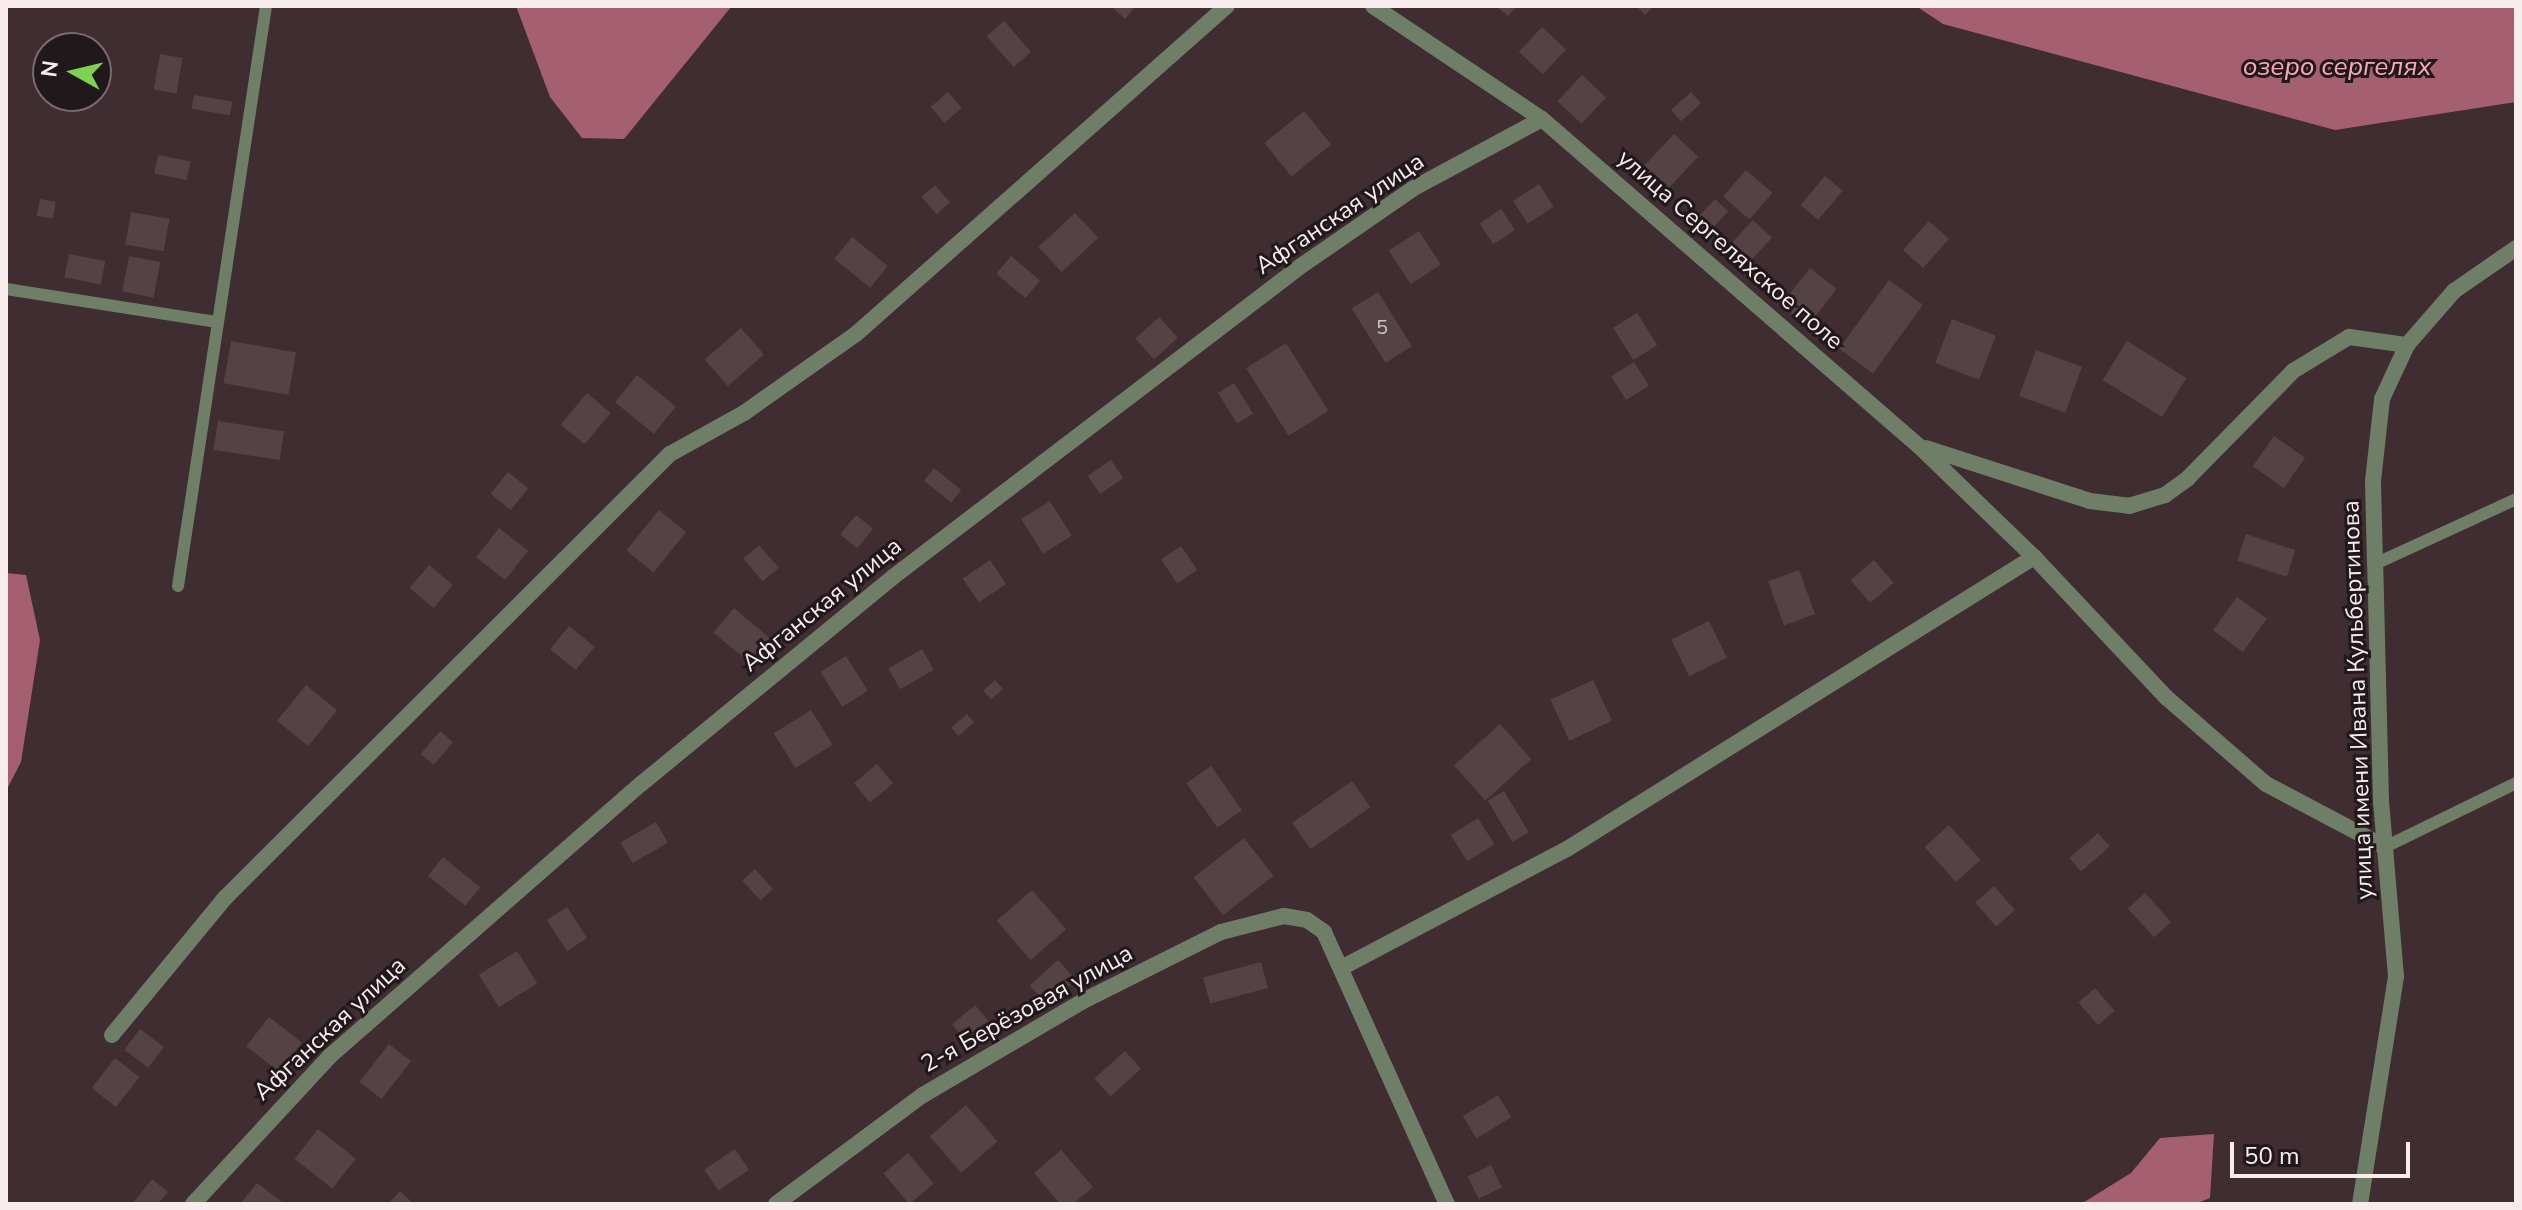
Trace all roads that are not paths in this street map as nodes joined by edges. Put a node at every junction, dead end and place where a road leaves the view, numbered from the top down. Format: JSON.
{"nodes":[{"id":1,"x":266,"y":6,"type":"edge"},
{"id":2,"x":1227,"y":6,"type":"edge"},
{"id":3,"x":1373,"y":6,"type":"edge"},
{"id":4,"x":1542,"y":119,"type":"junction"},
{"id":5,"x":2516,"y":248,"type":"edge"},
{"id":6,"x":6,"y":289,"type":"edge"},
{"id":7,"x":217,"y":322,"type":"junction"},
{"id":8,"x":2407,"y":345,"type":"junction"},
{"id":9,"x":1920,"y":447,"type":"junction"},
{"id":10,"x":2516,"y":499,"type":"edge"},
{"id":11,"x":2034,"y":557,"type":"junction"},
{"id":12,"x":2375,"y":564,"type":"junction"},
{"id":13,"x":178,"y":586,"type":"dead end"},
{"id":14,"x":2516,"y":783,"type":"edge"},
{"id":15,"x":2385,"y":847,"type":"junction"},
{"id":16,"x":1343,"y":967,"type":"junction"},
{"id":17,"x":112,"y":1035,"type":"dead end"},
{"id":18,"x":193,"y":1204,"type":"edge"},
{"id":19,"x":776,"y":1204,"type":"edge"},
{"id":20,"x":1447,"y":1204,"type":"edge"},
{"id":21,"x":2361,"y":1204,"type":"edge"}],
"edges":[{"from":1,"to":7,"type":"lane"},
{"from":2,"to":17,"type":"street"},
{"from":3,"to":4,"type":"street","name":"улица Сергеляхское поле"},
{"from":4,"to":9,"type":"street","name":"улица Сергеляхское поле"},
{"from":4,"to":18,"type":"street","name":"Афганская улица"},
{"from":5,"to":8,"type":"street","name":"улица имени Ивана Кульбертинова"},
{"from":6,"to":7,"type":"lane"},
{"from":7,"to":13,"type":"lane"},
{"from":8,"to":9,"type":"street"},
{"from":8,"to":12,"type":"street","name":"улица имени Ивана Кульбертинова"},
{"from":9,"to":11,"type":"street","name":"улица Сергеляхское поле"},
{"from":10,"to":12,"type":"lane"},
{"from":11,"to":15,"type":"street","name":"улица Сергеляхское поле"},
{"from":11,"to":16,"type":"street"},
{"from":12,"to":15,"type":"street","name":"улица имени Ивана Кульбертинова"},
{"from":14,"to":15,"type":"lane"},
{"from":15,"to":21,"type":"street","name":"улица имени Ивана Кульбертинова"},
{"from":16,"to":19,"type":"street","name":"2-я Берёзовая улица"},
{"from":16,"to":20,"type":"street"}]}
